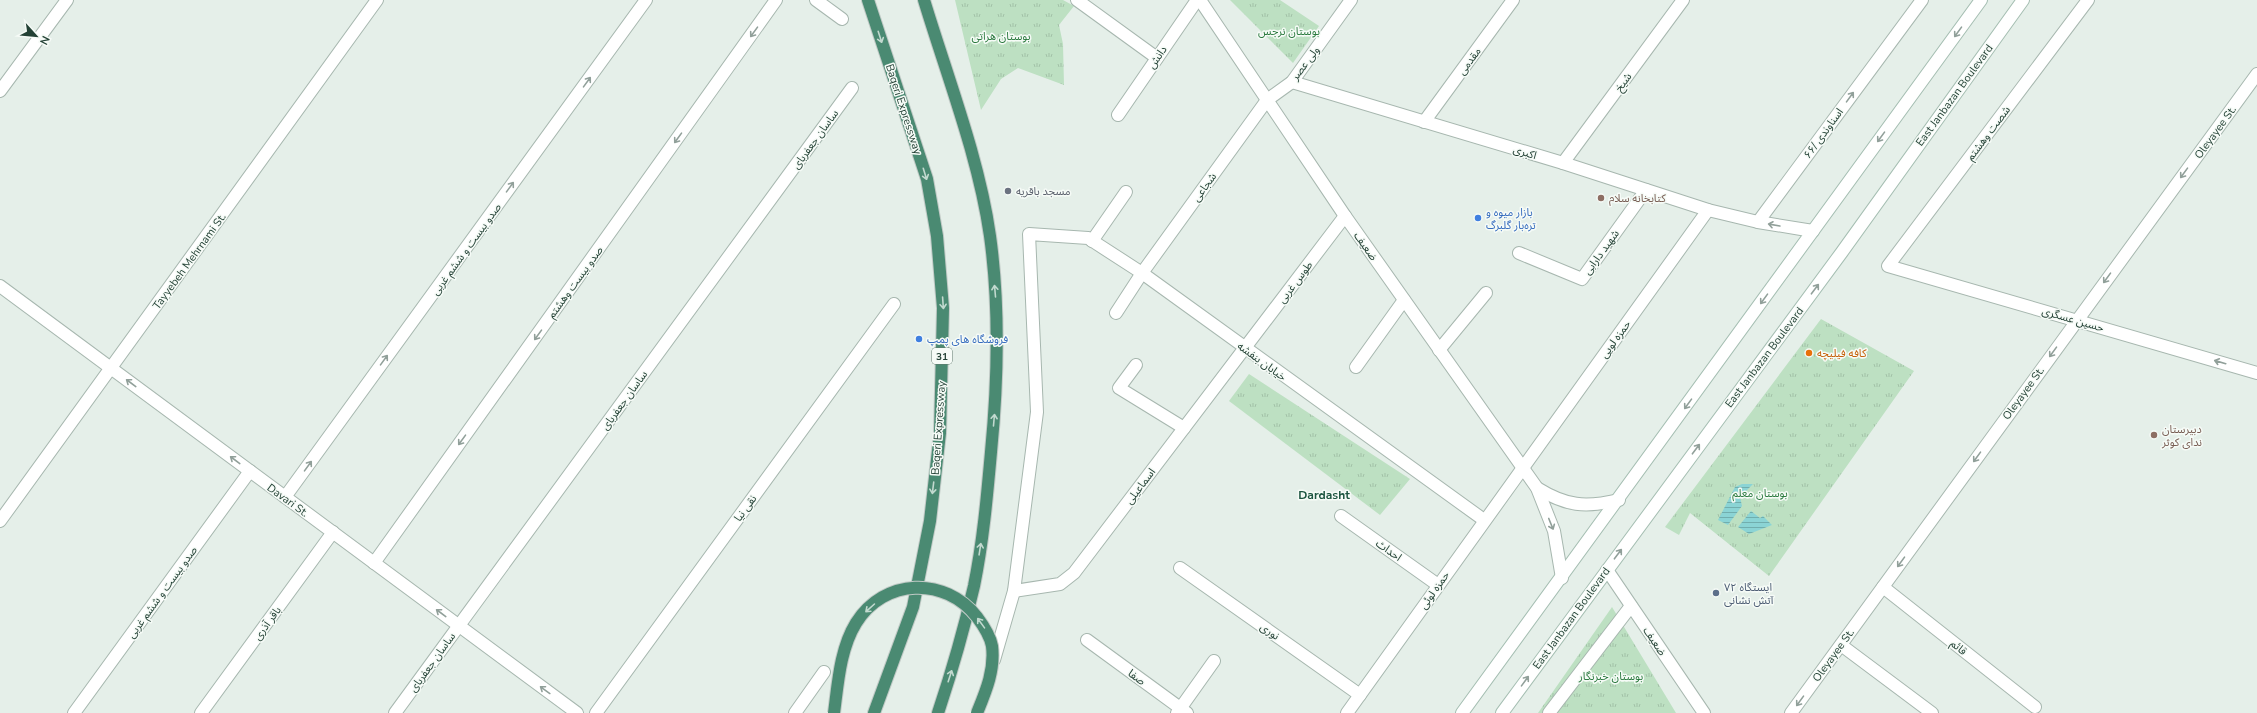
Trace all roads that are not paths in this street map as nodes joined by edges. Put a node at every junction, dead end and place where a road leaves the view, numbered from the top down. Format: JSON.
{"nodes":[{"id":1,"x":67,"y":0,"type":"edge"},
{"id":2,"x":377,"y":0,"type":"edge"},
{"id":3,"x":646,"y":0,"type":"edge"},
{"id":4,"x":776,"y":0,"type":"edge"},
{"id":5,"x":816,"y":0,"type":"edge"},
{"id":6,"x":868,"y":0,"type":"edge"},
{"id":7,"x":924,"y":0,"type":"edge"},
{"id":8,"x":1076,"y":0,"type":"edge"},
{"id":9,"x":1197,"y":0,"type":"edge"},
{"id":10,"x":1200,"y":0,"type":"edge"},
{"id":11,"x":1350,"y":0,"type":"edge"},
{"id":12,"x":1513,"y":0,"type":"edge"},
{"id":13,"x":1683,"y":0,"type":"edge"},
{"id":14,"x":1922,"y":0,"type":"edge"},
{"id":15,"x":1980,"y":0,"type":"edge"},
{"id":16,"x":2023,"y":0,"type":"edge"},
{"id":17,"x":2088,"y":0,"type":"edge"},
{"id":18,"x":842,"y":19,"type":"dead end"},
{"id":19,"x":1157,"y":58,"type":"junction"},
{"id":20,"x":2257,"y":74,"type":"edge"},
{"id":21,"x":1292,"y":82,"type":"junction"},
{"id":22,"x":852,"y":88,"type":"dead end"},
{"id":23,"x":0,"y":91,"type":"edge"},
{"id":24,"x":1267,"y":100,"type":"junction"},
{"id":25,"x":1118,"y":115,"type":"dead end"},
{"id":26,"x":1424,"y":122,"type":"junction"},
{"id":27,"x":1563,"y":163,"type":"junction"},
{"id":28,"x":1646,"y":190,"type":"junction"},
{"id":29,"x":1126,"y":192,"type":"dead end"},
{"id":30,"x":1708,"y":210,"type":"junction"},
{"id":31,"x":1345,"y":216,"type":"junction"},
{"id":32,"x":1758,"y":222,"type":"junction"},
{"id":33,"x":1813,"y":232,"type":"junction"},
{"id":34,"x":1092,"y":241,"type":"junction"},
{"id":35,"x":1520,"y":253,"type":"dead end"},
{"id":36,"x":1888,"y":266,"type":"joint"},
{"id":37,"x":1142,"y":273,"type":"junction"},
{"id":38,"x":0,"y":286,"type":"edge"},
{"id":39,"x":1486,"y":293,"type":"dead end"},
{"id":40,"x":1404,"y":300,"type":"junction"},
{"id":41,"x":894,"y":304,"type":"dead end"},
{"id":42,"x":1116,"y":313,"type":"dead end"},
{"id":43,"x":2076,"y":320,"type":"junction"},
{"id":44,"x":1244,"y":348,"type":"junction"},
{"id":45,"x":1439,"y":350,"type":"junction"},
{"id":46,"x":1136,"y":365,"type":"dead end"},
{"id":47,"x":1356,"y":367,"type":"dead end"},
{"id":48,"x":111,"y":368,"type":"junction"},
{"id":49,"x":2257,"y":373,"type":"edge"},
{"id":50,"x":1184,"y":428,"type":"junction"},
{"id":51,"x":1522,"y":468,"type":"junction"},
{"id":52,"x":250,"y":471,"type":"junction"},
{"id":53,"x":1537,"y":488,"type":"junction"},
{"id":54,"x":285,"y":497,"type":"junction"},
{"id":55,"x":1619,"y":500,"type":"junction"},
{"id":56,"x":1341,"y":516,"type":"dead end"},
{"id":57,"x":1484,"y":520,"type":"junction"},
{"id":58,"x":0,"y":521,"type":"edge"},
{"id":59,"x":333,"y":532,"type":"junction"},
{"id":60,"x":374,"y":563,"type":"junction"},
{"id":61,"x":1180,"y":568,"type":"dead end"},
{"id":62,"x":1607,"y":570,"type":"junction"},
{"id":63,"x":1562,"y":578,"type":"junction"},
{"id":64,"x":1438,"y":585,"type":"junction"},
{"id":65,"x":1883,"y":587,"type":"junction"},
{"id":66,"x":1014,"y":591,"type":"junction"},
{"id":67,"x":1631,"y":606,"type":"junction"},
{"id":68,"x":459,"y":626,"type":"junction"},
{"id":69,"x":1087,"y":640,"type":"dead end"},
{"id":70,"x":1841,"y":645,"type":"junction"},
{"id":71,"x":1214,"y":661,"type":"dead end"},
{"id":72,"x":824,"y":672,"type":"dead end"},
{"id":73,"x":1360,"y":695,"type":"junction"},
{"id":74,"x":2034,"y":707,"type":"dead end"},
{"id":75,"x":978,"y":711,"type":"edge"},
{"id":76,"x":1181,"y":711,"type":"edge"},
{"id":77,"x":74,"y":713,"type":"edge"},
{"id":78,"x":201,"y":713,"type":"edge"},
{"id":79,"x":395,"y":713,"type":"edge"},
{"id":80,"x":577,"y":713,"type":"edge"},
{"id":81,"x":596,"y":713,"type":"edge"},
{"id":82,"x":795,"y":713,"type":"edge"},
{"id":83,"x":834,"y":713,"type":"edge"},
{"id":84,"x":874,"y":713,"type":"edge"},
{"id":85,"x":938,"y":713,"type":"edge"},
{"id":86,"x":1347,"y":713,"type":"edge"},
{"id":87,"x":1462,"y":713,"type":"edge"},
{"id":88,"x":1502,"y":713,"type":"edge"},
{"id":89,"x":1549,"y":713,"type":"edge"},
{"id":90,"x":1704,"y":713,"type":"edge"},
{"id":91,"x":1791,"y":713,"type":"edge"},
{"id":92,"x":1932,"y":713,"type":"edge"}],
"edges":[{"from":1,"to":23,"type":"street"},
{"from":2,"to":48,"type":"street","name":"Tayyebeh Mehrnami St."},
{"from":54,"to":3,"type":"street","name":"صدو بیست و ششم غربی","one_way":true},
{"from":4,"to":60,"type":"street","name":"صدو بیست وهشتم","one_way":true},
{"from":5,"to":18,"type":"street"},
{"from":6,"to":84,"type":"highway","name":"Baqeri Expressway","number":"31","one_way":true},
{"from":85,"to":7,"type":"highway","one_way":true},
{"from":8,"to":19,"type":"street"},
{"from":9,"to":19,"type":"street","name":"دانش"},
{"from":10,"to":24,"type":"street","name":"ضعیف"},
{"from":11,"to":21,"type":"street","name":"ولی عصر"},
{"from":12,"to":26,"type":"street","name":"مقدمی"},
{"from":13,"to":27,"type":"street","name":"شیخ"},
{"from":32,"to":14,"type":"street","name":"اسناوندی /۶۶","one_way":true},
{"from":15,"to":33,"type":"street","one_way":true},
{"from":62,"to":16,"type":"street","name":"East Janbazan Boulevard","one_way":true},
{"from":17,"to":36,"type":"street","name":"شصت وهشتم"},
{"from":19,"to":25,"type":"street","name":"دانش"},
{"from":20,"to":43,"type":"street","name":"Oleyayee St.","one_way":true},
{"from":21,"to":24,"type":"street","name":"ولی عصر"},
{"from":21,"to":26,"type":"street","name":"اکبری"},
{"from":22,"to":68,"type":"street","name":"ساسان جعفربای"},
{"from":24,"to":31,"type":"street","name":"ضعیف"},
{"from":24,"to":37,"type":"street","name":"شجاعی"},
{"from":26,"to":27,"type":"street","name":"اکبری"},
{"from":27,"to":28,"type":"street","name":"اکبری"},
{"from":28,"to":30,"type":"street","name":"اکبری"},
{"from":28,"to":35,"type":"street","name":"شهید دارابی"},
{"from":29,"to":34,"type":"street"},
{"from":30,"to":32,"type":"street","name":"اکبری"},
{"from":30,"to":51,"type":"street","name":"حمزه لویی"},
{"from":31,"to":40,"type":"street","name":"ضعیف"},
{"from":31,"to":44,"type":"street","name":"طوس غربی"},
{"from":33,"to":32,"type":"street","one_way":true},
{"from":33,"to":55,"type":"street","one_way":true},
{"from":34,"to":37,"type":"street","name":"خیابان بنفشه"},
{"from":34,"to":66,"type":"street","name":"خیابان بنفشه"},
{"from":36,"to":43,"type":"street","name":"حسین عسگری"},
{"from":37,"to":42,"type":"street","name":"شجاعی"},
{"from":37,"to":44,"type":"street","name":"خیابان بنفشه"},
{"from":38,"to":48,"type":"street","name":"Davari St."},
{"from":39,"to":45,"type":"street"},
{"from":40,"to":45,"type":"street","name":"ضعیف"},
{"from":40,"to":47,"type":"street"},
{"from":41,"to":81,"type":"street","name":"نقی نیا"},
{"from":49,"to":43,"type":"street","name":"حسین عسگری","one_way":true},
{"from":43,"to":65,"type":"street","name":"Oleyayee St.","one_way":true},
{"from":44,"to":50,"type":"street","name":"اسماعیلی"},
{"from":44,"to":57,"type":"street","name":"خیابان بنفشه"},
{"from":45,"to":51,"type":"street","name":"ضعیف"},
{"from":46,"to":50,"type":"street"},
{"from":52,"to":48,"type":"street","name":"Davari St.","one_way":true},
{"from":48,"to":58,"type":"street","name":"Tayyebeh Mehrnami St."},
{"from":50,"to":66,"type":"street","name":"اسماعیلی"},
{"from":51,"to":53,"type":"street","name":"ضعیف"},
{"from":51,"to":57,"type":"street","name":"حمزه لوئی"},
{"from":52,"to":54,"type":"street","name":"Davari St."},
{"from":52,"to":77,"type":"street","name":"صدو بیست و ششم غربی"},
{"from":53,"to":55,"type":"street"},
{"from":53,"to":63,"type":"street","one_way":true},
{"from":54,"to":59,"type":"street","name":"Davari St."},
{"from":55,"to":63,"type":"street"},
{"from":56,"to":64,"type":"street","name":"احداث"},
{"from":57,"to":64,"type":"street","name":"حمزه لوئی"},
{"from":59,"to":60,"type":"street","name":"Davari St."},
{"from":59,"to":78,"type":"street","name":"باقر آذری"},
{"from":68,"to":60,"type":"street","name":"Davari St.","one_way":true},
{"from":61,"to":73,"type":"street","name":"نوری"},
{"from":62,"to":67,"type":"street","name":"ضعیف"},
{"from":88,"to":62,"type":"street","name":"East Janbazan Boulevard","one_way":true},
{"from":63,"to":87,"type":"street"},
{"from":64,"to":73,"type":"street","name":"حمزه لوئی"},
{"from":65,"to":70,"type":"street","name":"Oleyayee St."},
{"from":65,"to":74,"type":"street","name":"قائم"},
{"from":66,"to":75,"type":"street"},
{"from":67,"to":89,"type":"street"},
{"from":67,"to":90,"type":"street","name":"ضعیف"},
{"from":68,"to":79,"type":"street","name":"ساسان جعفربای"},
{"from":80,"to":68,"type":"street","name":"Davari St.","one_way":true},
{"from":69,"to":76,"type":"street","name":"صفا"},
{"from":70,"to":91,"type":"street","name":"Oleyayee St.","one_way":true},
{"from":70,"to":92,"type":"street"},
{"from":71,"to":76,"type":"street"},
{"from":72,"to":82,"type":"street"},
{"from":73,"to":86,"type":"street","name":"حمزه لوئی"},
{"from":75,"to":83,"type":"highway","one_way":true,"bridge":true}]}
